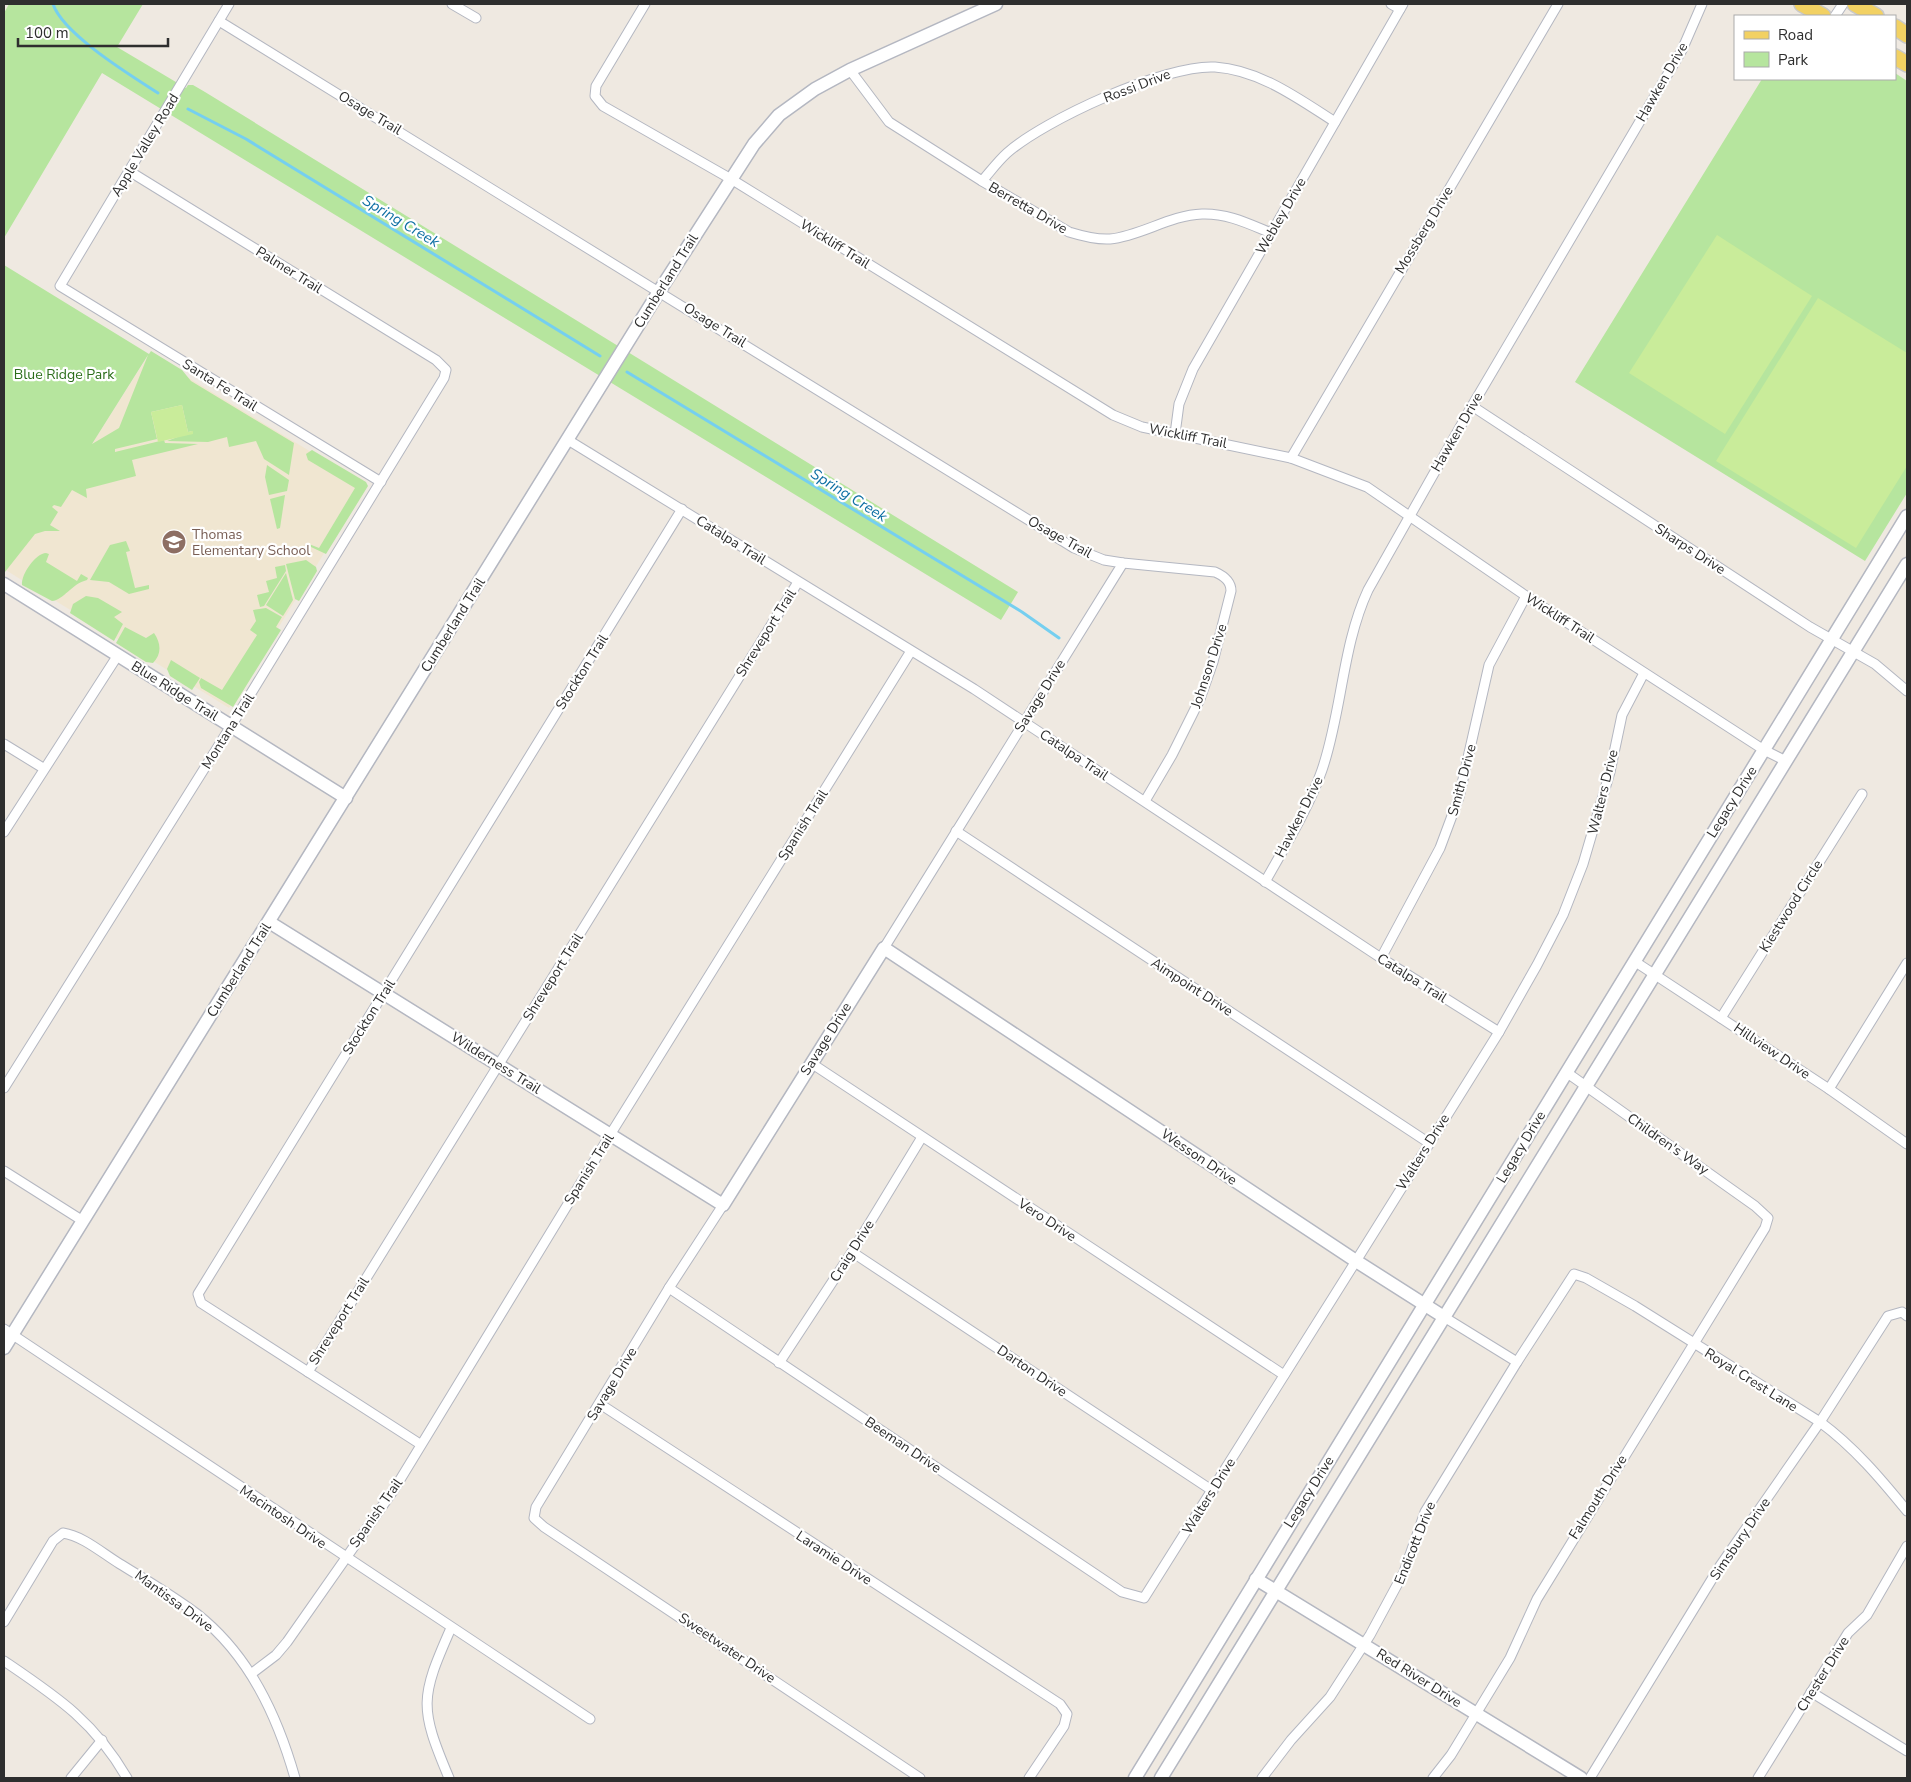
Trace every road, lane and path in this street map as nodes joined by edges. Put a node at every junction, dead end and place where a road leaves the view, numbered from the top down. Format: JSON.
{"nodes":[{"id":1,"x":229,"y":4,"type":"edge"},
{"id":2,"x":452,"y":4,"type":"edge"},
{"id":3,"x":644,"y":4,"type":"edge"},
{"id":4,"x":996,"y":4,"type":"edge"},
{"id":5,"x":1391,"y":4,"type":"edge"},
{"id":6,"x":1558,"y":4,"type":"edge"},
{"id":7,"x":1702,"y":4,"type":"edge"},
{"id":8,"x":1802,"y":4,"type":"edge"},
{"id":9,"x":1844,"y":4,"type":"edge"},
{"id":10,"x":1855,"y":4,"type":"edge"},
{"id":11,"x":1401,"y":6,"type":"edge"},
{"id":12,"x":1821,"y":15,"type":"edge"},
{"id":13,"x":1836,"y":15,"type":"edge"},
{"id":14,"x":1874,"y":15,"type":"edge"},
{"id":15,"x":476,"y":18,"type":"dead end"},
{"id":16,"x":219,"y":21,"type":"junction"},
{"id":17,"x":1896,"y":29,"type":"edge"},
{"id":18,"x":1907,"y":35,"type":"edge"},
{"id":19,"x":1896,"y":58,"type":"edge"},
{"id":20,"x":1907,"y":64,"type":"edge"},
{"id":21,"x":850,"y":70,"type":"junction"},
{"id":22,"x":1335,"y":122,"type":"junction"},
{"id":23,"x":129,"y":172,"type":"junction"},
{"id":24,"x":731,"y":179,"type":"junction"},
{"id":25,"x":982,"y":182,"type":"junction"},
{"id":26,"x":1271,"y":234,"type":"junction"},
{"id":27,"x":60,"y":286,"type":"joint"},
{"id":28,"x":660,"y":290,"type":"junction"},
{"id":29,"x":446,"y":370,"type":"joint"},
{"id":30,"x":1472,"y":406,"type":"junction"},
{"id":31,"x":1175,"y":434,"type":"junction"},
{"id":32,"x":568,"y":440,"type":"junction"},
{"id":33,"x":1291,"y":458,"type":"junction"},
{"id":34,"x":381,"y":482,"type":"junction"},
{"id":35,"x":682,"y":509,"type":"junction"},
{"id":36,"x":1409,"y":515,"type":"junction"},
{"id":37,"x":1907,"y":516,"type":"edge"},
{"id":38,"x":1123,"y":563,"type":"junction"},
{"id":39,"x":1907,"y":564,"type":"edge"},
{"id":40,"x":1228,"y":580,"type":"joint"},
{"id":41,"x":798,"y":582,"type":"junction"},
{"id":42,"x":4,"y":584,"type":"edge"},
{"id":43,"x":1526,"y":596,"type":"junction"},
{"id":44,"x":1831,"y":640,"type":"junction"},
{"id":45,"x":912,"y":651,"type":"junction"},
{"id":46,"x":1853,"y":653,"type":"junction"},
{"id":47,"x":118,"y":655,"type":"junction"},
{"id":48,"x":1644,"y":674,"type":"junction"},
{"id":49,"x":1907,"y":691,"type":"edge"},
{"id":50,"x":1024,"y":721,"type":"junction"},
{"id":51,"x":231,"y":726,"type":"junction"},
{"id":52,"x":4,"y":744,"type":"edge"},
{"id":53,"x":1764,"y":750,"type":"junction"},
{"id":54,"x":1786,"y":761,"type":"junction"},
{"id":55,"x":43,"y":768,"type":"junction"},
{"id":56,"x":1862,"y":794,"type":"dead end"},
{"id":57,"x":346,"y":798,"type":"junction"},
{"id":58,"x":1145,"y":802,"type":"junction"},
{"id":59,"x":956,"y":831,"type":"junction"},
{"id":60,"x":4,"y":832,"type":"edge"},
{"id":61,"x":1265,"y":882,"type":"junction"},
{"id":62,"x":269,"y":922,"type":"junction"},
{"id":63,"x":884,"y":948,"type":"junction"},
{"id":64,"x":1381,"y":958,"type":"junction"},
{"id":65,"x":1634,"y":961,"type":"junction"},
{"id":66,"x":1907,"y":963,"type":"edge"},
{"id":67,"x":1654,"y":975,"type":"junction"},
{"id":68,"x":384,"y":994,"type":"junction"},
{"id":69,"x":1720,"y":1018,"type":"junction"},
{"id":70,"x":1499,"y":1032,"type":"junction"},
{"id":71,"x":811,"y":1063,"type":"junction"},
{"id":72,"x":498,"y":1064,"type":"junction"},
{"id":73,"x":1566,"y":1072,"type":"junction"},
{"id":74,"x":1586,"y":1086,"type":"junction"},
{"id":75,"x":4,"y":1088,"type":"edge"},
{"id":76,"x":1829,"y":1089,"type":"junction"},
{"id":77,"x":610,"y":1135,"type":"junction"},
{"id":78,"x":922,"y":1137,"type":"junction"},
{"id":79,"x":1429,"y":1142,"type":"junction"},
{"id":80,"x":1907,"y":1144,"type":"edge"},
{"id":81,"x":4,"y":1171,"type":"edge"},
{"id":82,"x":723,"y":1205,"type":"junction"},
{"id":83,"x":1768,"y":1218,"type":"joint"},
{"id":84,"x":83,"y":1221,"type":"junction"},
{"id":85,"x":852,"y":1252,"type":"junction"},
{"id":86,"x":1356,"y":1261,"type":"junction"},
{"id":87,"x":1574,"y":1274,"type":"joint"},
{"id":88,"x":669,"y":1288,"type":"junction"},
{"id":89,"x":1424,"y":1304,"type":"junction"},
{"id":90,"x":1904,"y":1314,"type":"edge"},
{"id":91,"x":1444,"y":1317,"type":"junction"},
{"id":92,"x":8,"y":1331,"type":"edge"},
{"id":93,"x":1694,"y":1344,"type":"junction"},
{"id":94,"x":4,"y":1348,"type":"edge"},
{"id":95,"x":1517,"y":1362,"type":"junction"},
{"id":96,"x":780,"y":1363,"type":"junction"},
{"id":97,"x":308,"y":1372,"type":"junction"},
{"id":98,"x":1284,"y":1375,"type":"junction"},
{"id":99,"x":600,"y":1404,"type":"junction"},
{"id":100,"x":1820,"y":1422,"type":"junction"},
{"id":101,"x":420,"y":1444,"type":"junction"},
{"id":102,"x":1213,"y":1491,"type":"junction"},
{"id":103,"x":1907,"y":1511,"type":"edge"},
{"id":104,"x":534,"y":1518,"type":"joint"},
{"id":105,"x":1907,"y":1546,"type":"edge"},
{"id":106,"x":345,"y":1558,"type":"junction"},
{"id":107,"x":1256,"y":1579,"type":"junction"},
{"id":108,"x":1275,"y":1590,"type":"junction"},
{"id":109,"x":1139,"y":1598,"type":"joint"},
{"id":110,"x":4,"y":1622,"type":"edge"},
{"id":111,"x":450,"y":1628,"type":"junction"},
{"id":112,"x":1364,"y":1644,"type":"junction"},
{"id":113,"x":4,"y":1661,"type":"edge"},
{"id":114,"x":251,"y":1674,"type":"junction"},
{"id":115,"x":1811,"y":1692,"type":"junction"},
{"id":116,"x":1477,"y":1714,"type":"junction"},
{"id":117,"x":590,"y":1719,"type":"dead end"},
{"id":118,"x":102,"y":1740,"type":"junction"},
{"id":119,"x":1907,"y":1751,"type":"edge"},
{"id":120,"x":71,"y":1778,"type":"edge"},
{"id":121,"x":127,"y":1778,"type":"edge"},
{"id":122,"x":295,"y":1778,"type":"edge"},
{"id":123,"x":449,"y":1778,"type":"edge"},
{"id":124,"x":920,"y":1778,"type":"edge"},
{"id":125,"x":1029,"y":1778,"type":"edge"},
{"id":126,"x":1135,"y":1778,"type":"edge"},
{"id":127,"x":1161,"y":1778,"type":"edge"},
{"id":128,"x":1262,"y":1778,"type":"edge"},
{"id":129,"x":1433,"y":1778,"type":"edge"},
{"id":130,"x":1581,"y":1778,"type":"edge"},
{"id":131,"x":1590,"y":1778,"type":"edge"},
{"id":132,"x":1758,"y":1778,"type":"edge"}],
"edges":[{"from":1,"to":16,"type":"street","name":"Apple Valley Road"},
{"from":2,"to":15,"type":"street"},
{"from":3,"to":24,"type":"street","name":"Wickliff Trail"},
{"from":4,"to":21,"type":"street","name":"Cumberland Trail"},
{"from":5,"to":11,"type":"street"},
{"from":6,"to":33,"type":"street","name":"Mossberg Drive"},
{"from":7,"to":30,"type":"street","name":"Hawken Drive"},
{"from":8,"to":12,"type":"main road"},
{"from":9,"to":13,"type":"street"},
{"from":10,"to":14,"type":"main road"},
{"from":11,"to":22,"type":"street","name":"Webley Drive"},
{"from":16,"to":23,"type":"street","name":"Apple Valley Road"},
{"from":16,"to":28,"type":"street","name":"Osage Trail"},
{"from":17,"to":18,"type":"main road"},
{"from":19,"to":20,"type":"main road"},
{"from":21,"to":24,"type":"street","name":"Cumberland Trail"},
{"from":21,"to":25,"type":"street","name":"Berretta Drive"},
{"from":22,"to":25,"type":"street","name":"Rossi Drive"},
{"from":22,"to":26,"type":"street","name":"Webley Drive"},
{"from":23,"to":27,"type":"street","name":"Apple Valley Road"},
{"from":23,"to":29,"type":"street","name":"Palmer Trail"},
{"from":24,"to":28,"type":"street","name":"Cumberland Trail"},
{"from":24,"to":31,"type":"street","name":"Wickliff Trail"},
{"from":25,"to":26,"type":"street","name":"Berretta Drive"},
{"from":26,"to":31,"type":"street","name":"Webley Drive"},
{"from":27,"to":34,"type":"street","name":"Santa Fe Trail"},
{"from":28,"to":32,"type":"street","name":"Cumberland Trail"},
{"from":28,"to":38,"type":"street","name":"Osage Trail"},
{"from":29,"to":34,"type":"street","name":"Montana Trail"},
{"from":30,"to":36,"type":"street","name":"Hawken Drive"},
{"from":30,"to":44,"type":"street","name":"Sharps Drive"},
{"from":31,"to":33,"type":"street","name":"Wickliff Trail"},
{"from":32,"to":35,"type":"street","name":"Catalpa Trail"},
{"from":32,"to":57,"type":"street","name":"Cumberland Trail"},
{"from":33,"to":36,"type":"street","name":"Wickliff Trail"},
{"from":34,"to":51,"type":"street","name":"Montana Trail"},
{"from":35,"to":41,"type":"street","name":"Catalpa Trail"},
{"from":35,"to":68,"type":"street","name":"Stockton Trail"},
{"from":36,"to":43,"type":"street","name":"Wickliff Trail"},
{"from":36,"to":61,"type":"street","name":"Hawken Drive"},
{"from":37,"to":44,"type":"street","name":"Legacy Drive"},
{"from":38,"to":40,"type":"street","name":"Osage Trail"},
{"from":38,"to":50,"type":"street","name":"Savage Drive"},
{"from":39,"to":46,"type":"street","name":"Legacy Drive"},
{"from":40,"to":58,"type":"street","name":"Johnson Drive"},
{"from":41,"to":45,"type":"street","name":"Catalpa Trail"},
{"from":41,"to":72,"type":"street","name":"Shreveport Trail"},
{"from":42,"to":47,"type":"street","name":"Blue Ridge Trail"},
{"from":43,"to":48,"type":"street","name":"Wickliff Trail"},
{"from":43,"to":64,"type":"street","name":"Smith Drive"},
{"from":44,"to":46,"type":"street","name":"Sharps Drive"},
{"from":44,"to":53,"type":"street","name":"Legacy Drive"},
{"from":45,"to":50,"type":"street","name":"Catalpa Trail"},
{"from":45,"to":77,"type":"street","name":"Spanish Trail"},
{"from":46,"to":49,"type":"street","name":"Sharps Drive"},
{"from":46,"to":54,"type":"street","name":"Legacy Drive"},
{"from":47,"to":51,"type":"street","name":"Blue Ridge Trail"},
{"from":47,"to":55,"type":"street"},
{"from":48,"to":53,"type":"street","name":"Wickliff Trail"},
{"from":48,"to":70,"type":"street","name":"Walters Drive"},
{"from":50,"to":58,"type":"street","name":"Catalpa Trail"},
{"from":50,"to":59,"type":"street","name":"Savage Drive"},
{"from":51,"to":57,"type":"street","name":"Blue Ridge Trail"},
{"from":51,"to":75,"type":"street","name":"Montana Trail"},
{"from":52,"to":55,"type":"street"},
{"from":53,"to":54,"type":"street","name":"Wickliff Trail"},
{"from":53,"to":65,"type":"street","name":"Legacy Drive"},
{"from":54,"to":67,"type":"street","name":"Legacy Drive"},
{"from":55,"to":60,"type":"street"},
{"from":56,"to":69,"type":"street","name":"Kiestwood Circle"},
{"from":57,"to":62,"type":"street","name":"Cumberland Trail"},
{"from":58,"to":61,"type":"street","name":"Catalpa Trail"},
{"from":59,"to":63,"type":"street","name":"Savage Drive"},
{"from":59,"to":79,"type":"street","name":"Aimpoint Drive"},
{"from":61,"to":64,"type":"street","name":"Catalpa Trail"},
{"from":62,"to":68,"type":"street","name":"Wilderness Trail"},
{"from":62,"to":84,"type":"street","name":"Cumberland Trail"},
{"from":63,"to":71,"type":"street","name":"Savage Drive"},
{"from":63,"to":86,"type":"street","name":"Wesson Drive"},
{"from":64,"to":70,"type":"street","name":"Catalpa Trail"},
{"from":65,"to":67,"type":"street","name":"Hillview Drive"},
{"from":65,"to":73,"type":"street","name":"Legacy Drive"},
{"from":66,"to":76,"type":"street"},
{"from":67,"to":69,"type":"street","name":"Hillview Drive"},
{"from":67,"to":74,"type":"street","name":"Legacy Drive"},
{"from":68,"to":72,"type":"street","name":"Wilderness Trail"},
{"from":68,"to":97,"type":"street","name":"Stockton Trail"},
{"from":69,"to":76,"type":"street","name":"Hillview Drive"},
{"from":70,"to":79,"type":"street","name":"Walters Drive"},
{"from":71,"to":78,"type":"street","name":"Vero Drive"},
{"from":71,"to":82,"type":"street","name":"Savage Drive"},
{"from":72,"to":77,"type":"street","name":"Wilderness Trail"},
{"from":72,"to":97,"type":"street","name":"Shreveport Trail"},
{"from":73,"to":74,"type":"street","name":"Children's Way"},
{"from":73,"to":89,"type":"street","name":"Legacy Drive"},
{"from":74,"to":83,"type":"street","name":"Children's Way"},
{"from":74,"to":91,"type":"street","name":"Legacy Drive"},
{"from":76,"to":80,"type":"street","name":"Hillview Drive"},
{"from":77,"to":82,"type":"street","name":"Wilderness Trail"},
{"from":77,"to":101,"type":"street","name":"Spanish Trail"},
{"from":78,"to":85,"type":"street","name":"Craig Drive"},
{"from":78,"to":98,"type":"street","name":"Vero Drive"},
{"from":79,"to":86,"type":"street","name":"Walters Drive"},
{"from":81,"to":84,"type":"street"},
{"from":82,"to":88,"type":"street","name":"Savage Drive"},
{"from":83,"to":93,"type":"street","name":"Falmouth Drive"},
{"from":84,"to":92,"type":"street","name":"Cumberland Trail"},
{"from":85,"to":96,"type":"street","name":"Craig Drive"},
{"from":85,"to":102,"type":"street","name":"Darton Drive"},
{"from":86,"to":89,"type":"street","name":"Wesson Drive"},
{"from":86,"to":98,"type":"street","name":"Walters Drive"},
{"from":87,"to":93,"type":"street","name":"Royal Crest Lane"},
{"from":87,"to":95,"type":"street","name":"Endicott Drive"},
{"from":88,"to":96,"type":"street","name":"Beeman Drive"},
{"from":88,"to":99,"type":"street","name":"Savage Drive"},
{"from":89,"to":91,"type":"street","name":"Wesson Drive"},
{"from":89,"to":107,"type":"street","name":"Legacy Drive"},
{"from":90,"to":100,"type":"street","name":"Simsbury Drive"},
{"from":91,"to":95,"type":"street","name":"Wesson Drive"},
{"from":91,"to":108,"type":"street","name":"Legacy Drive"},
{"from":92,"to":94,"type":"street","name":"Cumberland Trail"},
{"from":92,"to":106,"type":"street","name":"Macintosh Drive"},
{"from":93,"to":100,"type":"street","name":"Royal Crest Lane"},
{"from":93,"to":116,"type":"street","name":"Falmouth Drive"},
{"from":95,"to":112,"type":"street","name":"Endicott Drive"},
{"from":96,"to":109,"type":"street","name":"Beeman Drive"},
{"from":97,"to":101,"type":"street","name":"Stockton Trail"},
{"from":98,"to":102,"type":"street","name":"Walters Drive"},
{"from":99,"to":104,"type":"street","name":"Savage Drive"},
{"from":99,"to":125,"type":"street","name":"Laramie Drive"},
{"from":100,"to":103,"type":"street","name":"Royal Crest Lane"},
{"from":100,"to":131,"type":"street","name":"Simsbury Drive"},
{"from":101,"to":106,"type":"street","name":"Spanish Trail"},
{"from":102,"to":109,"type":"street","name":"Walters Drive"},
{"from":104,"to":124,"type":"street","name":"Sweetwater Drive"},
{"from":105,"to":115,"type":"street","name":"Chester Drive"},
{"from":106,"to":111,"type":"street","name":"Macintosh Drive"},
{"from":106,"to":114,"type":"street","name":"Spanish Trail"},
{"from":107,"to":108,"type":"street","name":"Red River Drive"},
{"from":107,"to":126,"type":"street","name":"Legacy Drive"},
{"from":108,"to":112,"type":"street","name":"Red River Drive"},
{"from":108,"to":127,"type":"street","name":"Legacy Drive"},
{"from":110,"to":114,"type":"street","name":"Mantissa Drive"},
{"from":111,"to":117,"type":"street","name":"Macintosh Drive"},
{"from":111,"to":123,"type":"street"},
{"from":112,"to":116,"type":"street","name":"Red River Drive"},
{"from":112,"to":128,"type":"street","name":"Endicott Drive"},
{"from":113,"to":118,"type":"street"},
{"from":114,"to":122,"type":"street","name":"Mantissa Drive"},
{"from":115,"to":119,"type":"street"},
{"from":115,"to":132,"type":"street","name":"Chester Drive"},
{"from":116,"to":129,"type":"street","name":"Falmouth Drive"},
{"from":116,"to":130,"type":"street","name":"Red River Drive"},
{"from":118,"to":120,"type":"street"},
{"from":118,"to":121,"type":"street"}]}
